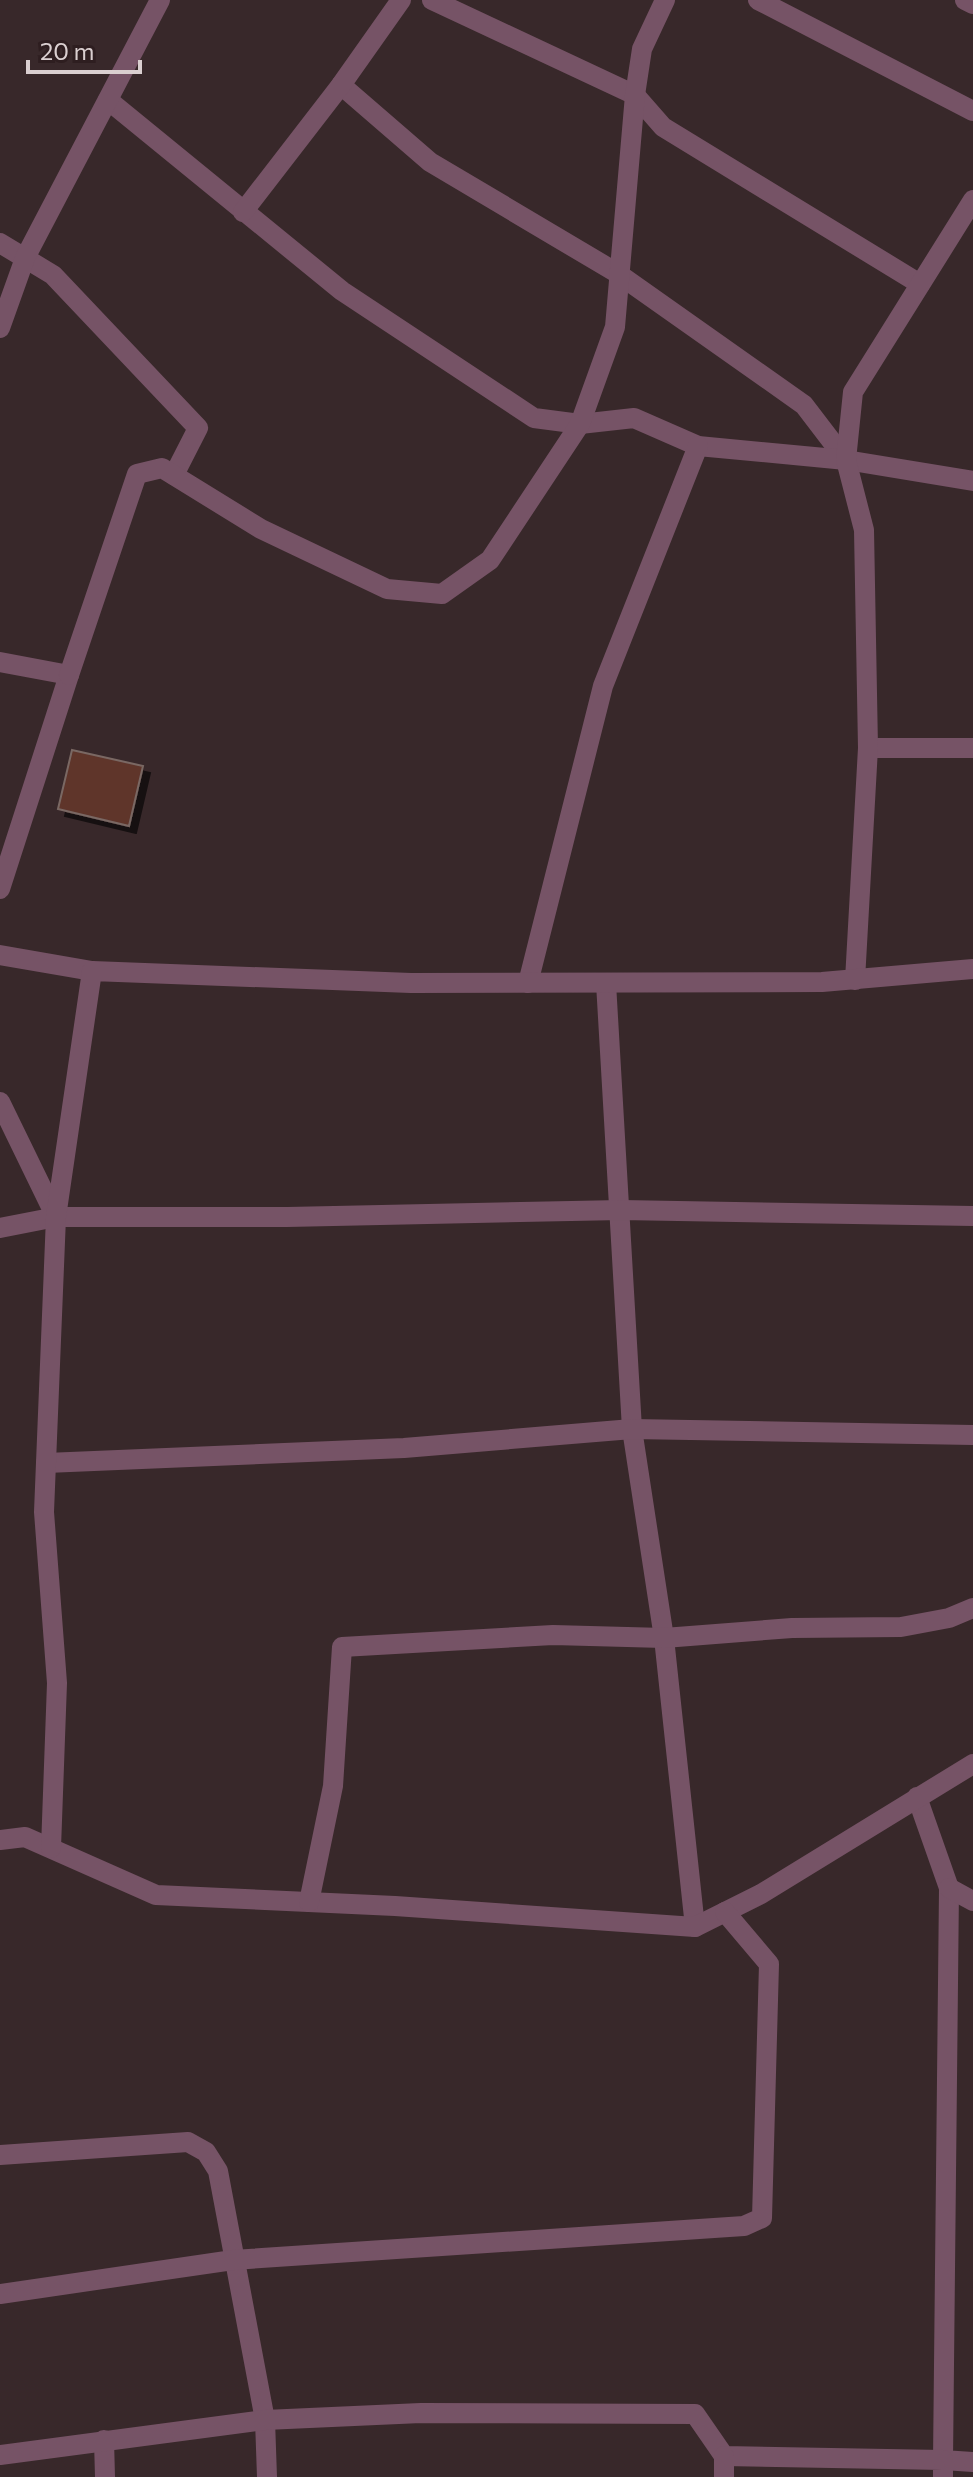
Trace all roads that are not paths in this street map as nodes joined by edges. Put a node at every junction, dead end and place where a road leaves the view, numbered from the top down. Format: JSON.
{"nodes":[{"id":1,"x":160,"y":0,"type":"edge"},
{"id":2,"x":401,"y":0,"type":"edge"},
{"id":3,"x":432,"y":0,"type":"edge"},
{"id":4,"x":665,"y":0,"type":"edge"},
{"id":5,"x":758,"y":0,"type":"edge"},
{"id":6,"x":965,"y":0,"type":"edge"},
{"id":7,"x":973,"y":4,"type":"edge"},
{"id":8,"x":341,"y":85,"type":"junction"},
{"id":9,"x":635,"y":95,"type":"junction"},
{"id":10,"x":108,"y":100,"type":"junction"},
{"id":11,"x":973,"y":111,"type":"edge"},
{"id":12,"x":973,"y":200,"type":"edge"},
{"id":13,"x":243,"y":212,"type":"junction"},
{"id":14,"x":0,"y":243,"type":"edge"},
{"id":15,"x":25,"y":258,"type":"junction"},
{"id":16,"x":617,"y":273,"type":"junction"},
{"id":17,"x":920,"y":284,"type":"junction"},
{"id":18,"x":0,"y":328,"type":"edge"},
{"id":19,"x":580,"y":424,"type":"junction"},
{"id":20,"x":698,"y":446,"type":"junction"},
{"id":21,"x":846,"y":460,"type":"junction"},
{"id":22,"x":174,"y":475,"type":"junction"},
{"id":23,"x":973,"y":481,"type":"edge"},
{"id":24,"x":0,"y":662,"type":"edge"},
{"id":25,"x":69,"y":675,"type":"junction"},
{"id":26,"x":868,"y":748,"type":"junction"},
{"id":27,"x":973,"y":748,"type":"edge"},
{"id":28,"x":0,"y":889,"type":"edge"},
{"id":29,"x":0,"y":955,"type":"edge"},
{"id":30,"x":973,"y":969,"type":"edge"},
{"id":31,"x":92,"y":971,"type":"junction"},
{"id":32,"x":855,"y":980,"type":"junction"},
{"id":33,"x":528,"y":983,"type":"junction"},
{"id":34,"x":606,"y":983,"type":"junction"},
{"id":35,"x":0,"y":1102,"type":"edge"},
{"id":36,"x":621,"y":1210,"type":"junction"},
{"id":37,"x":973,"y":1216,"type":"edge"},
{"id":38,"x":56,"y":1217,"type":"junction"},
{"id":39,"x":0,"y":1228,"type":"edge"},
{"id":40,"x":632,"y":1429,"type":"junction"},
{"id":41,"x":973,"y":1435,"type":"edge"},
{"id":42,"x":46,"y":1463,"type":"junction"},
{"id":43,"x":973,"y":1608,"type":"edge"},
{"id":44,"x":664,"y":1638,"type":"junction"},
{"id":45,"x":973,"y":1764,"type":"edge"},
{"id":46,"x":917,"y":1797,"type":"junction"},
{"id":47,"x":0,"y":1840,"type":"edge"},
{"id":48,"x":51,"y":1848,"type":"junction"},
{"id":49,"x":949,"y":1888,"type":"junction"},
{"id":50,"x":973,"y":1901,"type":"edge"},
{"id":51,"x":309,"y":1902,"type":"junction"},
{"id":52,"x":725,"y":1912,"type":"junction"},
{"id":53,"x":695,"y":1927,"type":"junction"},
{"id":54,"x":0,"y":2155,"type":"edge"},
{"id":55,"x":233,"y":2260,"type":"junction"},
{"id":56,"x":0,"y":2294,"type":"edge"},
{"id":57,"x":265,"y":2420,"type":"junction"},
{"id":58,"x":104,"y":2440,"type":"junction"},
{"id":59,"x":0,"y":2455,"type":"edge"},
{"id":60,"x":973,"y":2462,"type":"edge"},
{"id":61,"x":724,"y":2467,"type":"edge"},
{"id":62,"x":943,"y":2468,"type":"edge"},
{"id":63,"x":105,"y":2477,"type":"edge"},
{"id":64,"x":267,"y":2477,"type":"edge"}],
"edges":[{"from":1,"to":10,"type":"street"},
{"from":2,"to":8,"type":"street"},
{"from":3,"to":9,"type":"street"},
{"from":4,"to":9,"type":"street"},
{"from":5,"to":11,"type":"street"},
{"from":6,"to":7,"type":"street"},
{"from":8,"to":13,"type":"street"},
{"from":8,"to":16,"type":"street"},
{"from":9,"to":16,"type":"street"},
{"from":9,"to":17,"type":"street"},
{"from":10,"to":13,"type":"street"},
{"from":10,"to":15,"type":"street"},
{"from":12,"to":17,"type":"street"},
{"from":13,"to":19,"type":"street"},
{"from":14,"to":15,"type":"street"},
{"from":15,"to":18,"type":"street"},
{"from":15,"to":22,"type":"street"},
{"from":16,"to":19,"type":"street"},
{"from":16,"to":21,"type":"street"},
{"from":17,"to":21,"type":"street"},
{"from":19,"to":20,"type":"street"},
{"from":19,"to":22,"type":"street"},
{"from":20,"to":21,"type":"street"},
{"from":20,"to":33,"type":"street"},
{"from":21,"to":23,"type":"street"},
{"from":21,"to":26,"type":"street"},
{"from":22,"to":25,"type":"street"},
{"from":24,"to":25,"type":"street"},
{"from":25,"to":28,"type":"street"},
{"from":26,"to":27,"type":"street"},
{"from":26,"to":32,"type":"street"},
{"from":29,"to":31,"type":"street"},
{"from":30,"to":32,"type":"street"},
{"from":31,"to":33,"type":"street"},
{"from":31,"to":38,"type":"street"},
{"from":32,"to":34,"type":"street"},
{"from":33,"to":34,"type":"street"},
{"from":34,"to":36,"type":"street"},
{"from":35,"to":38,"type":"street"},
{"from":36,"to":37,"type":"street"},
{"from":36,"to":38,"type":"street"},
{"from":36,"to":40,"type":"street"},
{"from":38,"to":39,"type":"street"},
{"from":38,"to":42,"type":"street"},
{"from":40,"to":41,"type":"street"},
{"from":40,"to":42,"type":"street"},
{"from":40,"to":44,"type":"street"},
{"from":42,"to":48,"type":"street"},
{"from":43,"to":44,"type":"street"},
{"from":44,"to":51,"type":"street"},
{"from":44,"to":53,"type":"street"},
{"from":45,"to":46,"type":"street"},
{"from":46,"to":49,"type":"street"},
{"from":46,"to":52,"type":"street"},
{"from":47,"to":48,"type":"street"},
{"from":48,"to":51,"type":"street"},
{"from":49,"to":50,"type":"street"},
{"from":49,"to":62,"type":"street"},
{"from":51,"to":53,"type":"street"},
{"from":52,"to":53,"type":"street"},
{"from":52,"to":55,"type":"street"},
{"from":54,"to":55,"type":"street"},
{"from":55,"to":56,"type":"street"},
{"from":55,"to":57,"type":"street"},
{"from":57,"to":58,"type":"street"},
{"from":57,"to":61,"type":"street"},
{"from":57,"to":64,"type":"street"},
{"from":58,"to":59,"type":"street"},
{"from":58,"to":63,"type":"street"},
{"from":60,"to":62,"type":"street"},
{"from":61,"to":62,"type":"street"}]}
